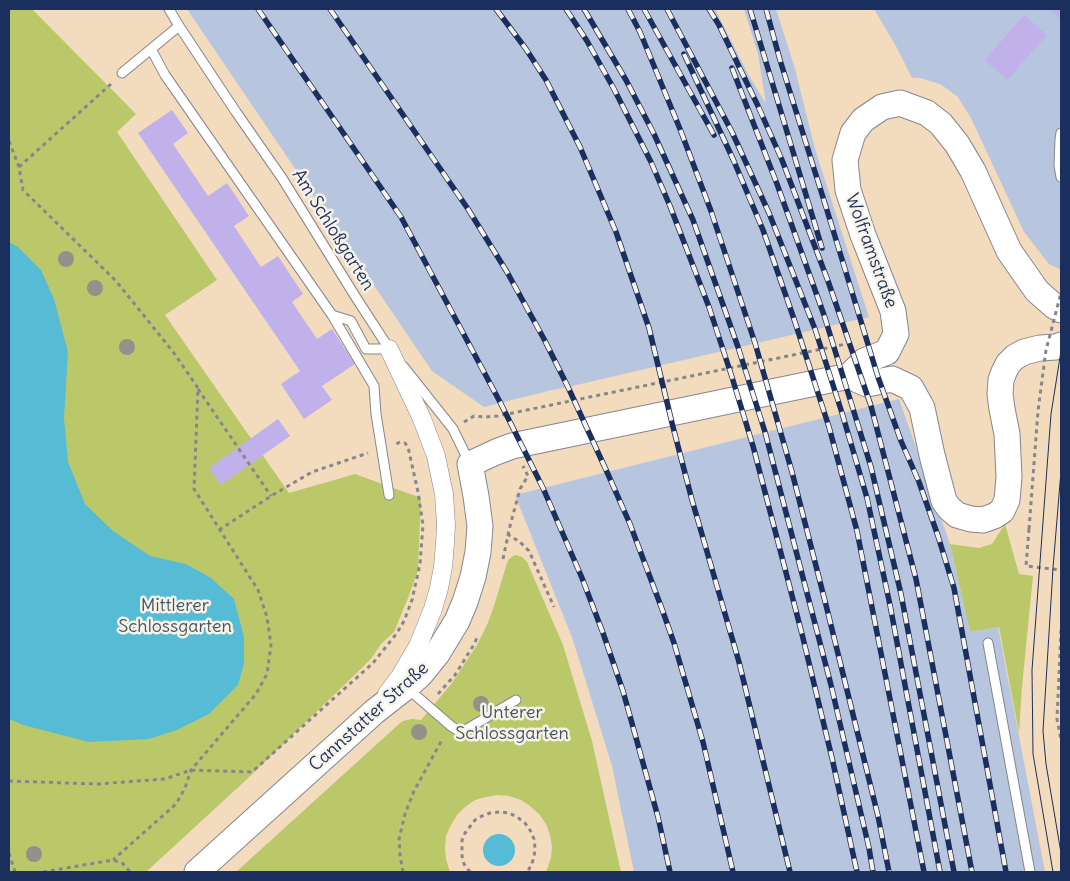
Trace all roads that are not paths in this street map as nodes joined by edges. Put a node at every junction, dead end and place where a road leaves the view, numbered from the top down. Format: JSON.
{"nodes":[{"id":1,"x":170,"y":10,"type":"edge"},
{"id":2,"x":179,"y":26,"type":"junction"},
{"id":3,"x":151,"y":50,"type":"junction"},
{"id":4,"x":122,"y":73,"type":"road end"},
{"id":5,"x":1061,"y":133,"type":"edge"},
{"id":6,"x":1061,"y":178,"type":"edge"},
{"id":7,"x":1061,"y":310,"type":"edge"},
{"id":8,"x":332,"y":315,"type":"junction"},
{"id":9,"x":1059,"y":347,"type":"edge"},
{"id":10,"x":389,"y":349,"type":"junction"},
{"id":11,"x":849,"y":376,"type":"junction"},
{"id":12,"x":470,"y":464,"type":"junction"},
{"id":13,"x":389,"y":495,"type":"dead end"},
{"id":14,"x":988,"y":643,"type":"dead end"},
{"id":15,"x":406,"y":688,"type":"junction"},
{"id":16,"x":516,"y":700,"type":"dead end"},
{"id":17,"x":374,"y":712,"type":"junction"},
{"id":18,"x":197,"y":872,"type":"edge"},
{"id":19,"x":1030,"y":872,"type":"edge"}],
"edges":[{"from":1,"to":2,"type":"lane","name":"Am Schloßgarten"},
{"from":2,"to":3,"type":"lane"},
{"from":2,"to":10,"type":"lane","name":"Am Schloßgarten"},
{"from":3,"to":4,"type":"lane"},
{"from":3,"to":8,"type":"lane"},
{"from":5,"to":6,"type":"lane"},
{"from":7,"to":11,"type":"main road","name":"Wolframstraße"},
{"from":8,"to":10,"type":"lane"},
{"from":8,"to":13,"type":"lane"},
{"from":9,"to":11,"type":"main road","name":"Wolframstraße"},
{"from":10,"to":12,"type":"lane","name":"Am Schloßgarten"},
{"from":10,"to":17,"type":"street"},
{"from":11,"to":12,"type":"main road","name":"Wolframstraße"},
{"from":12,"to":15,"type":"main road","name":"Cannstatter Straße"},
{"from":14,"to":19,"type":"lane"},
{"from":15,"to":16,"type":"lane"},
{"from":15,"to":17,"type":"main road","name":"Cannstatter Straße"},
{"from":17,"to":18,"type":"main road","name":"Cannstatter Straße"}]}
